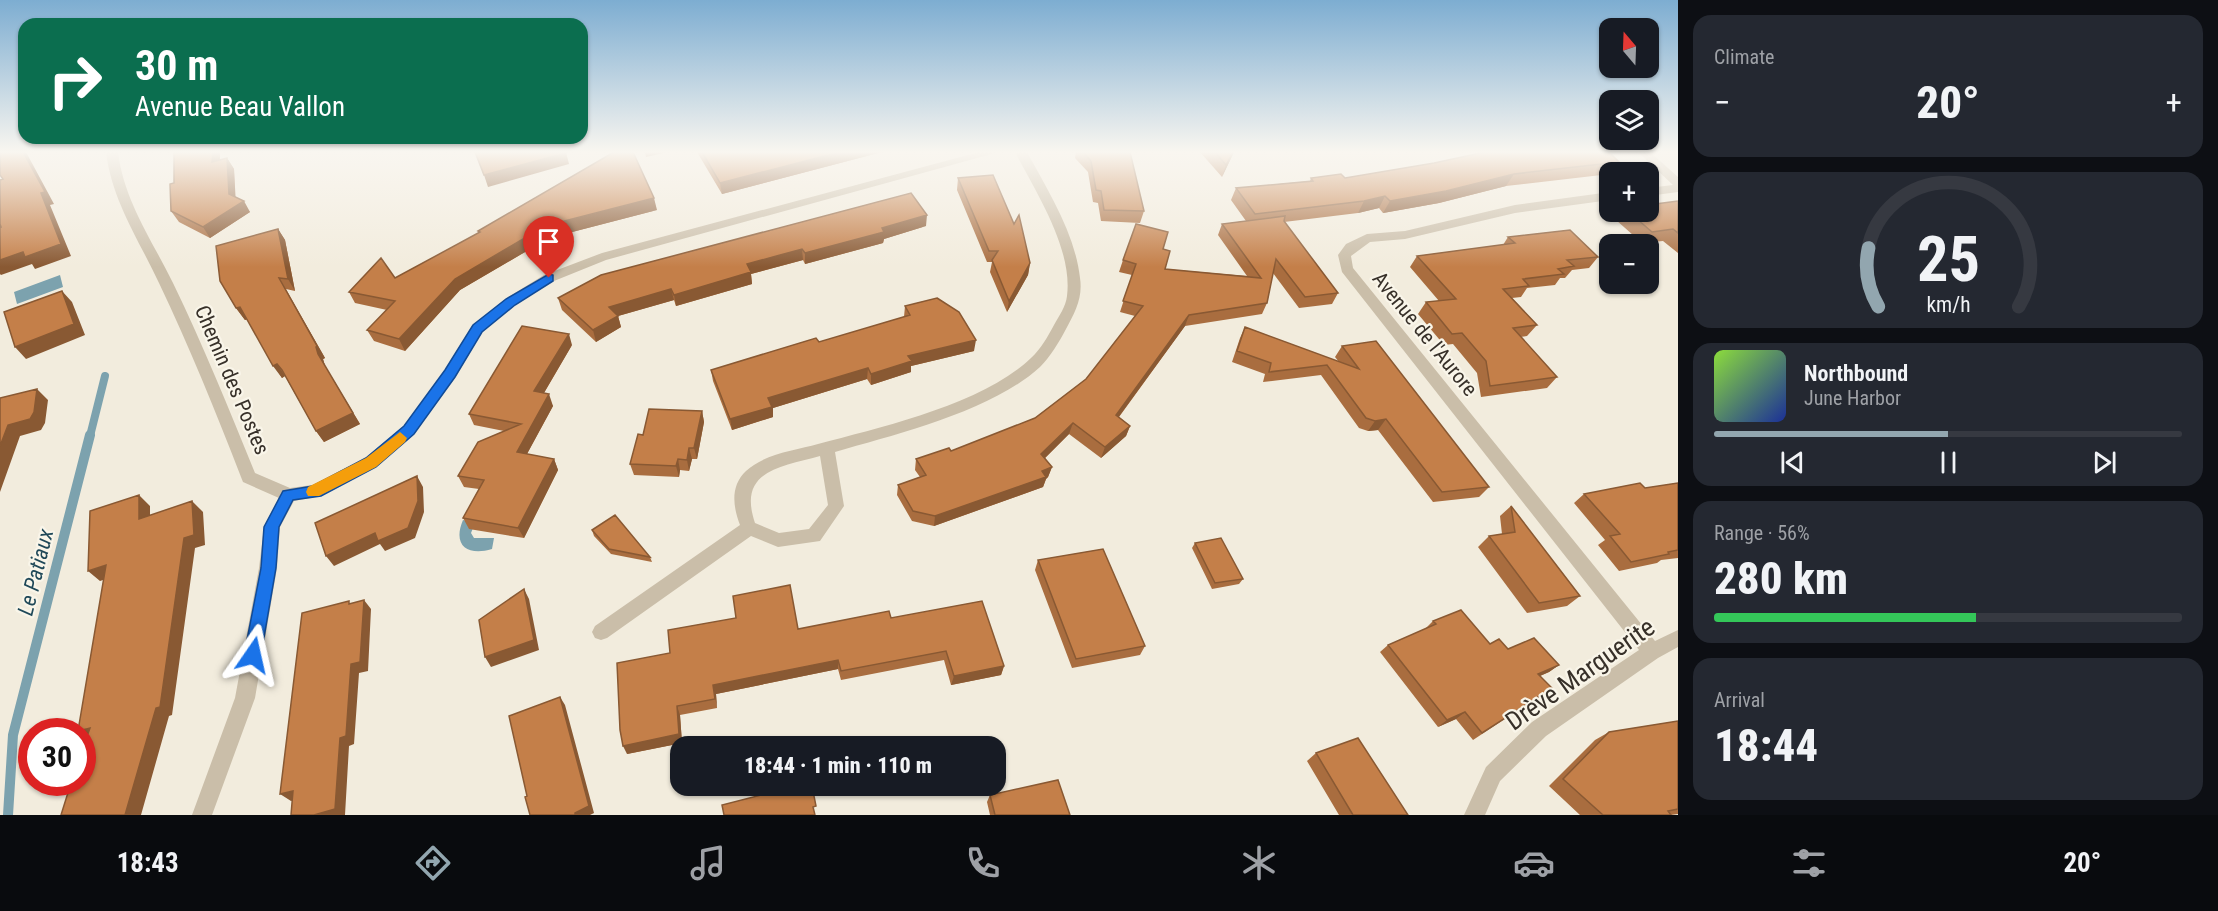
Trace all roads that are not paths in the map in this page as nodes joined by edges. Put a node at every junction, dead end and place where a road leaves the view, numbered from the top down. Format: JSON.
{"nodes":[{"id":1,"x":122,"y":190,"type":"edge"},
{"id":2,"x":852,"y":190,"type":"edge"},
{"id":3,"x":1039,"y":190,"type":"edge"},
{"id":4,"x":1599,"y":198,"type":"edge"},
{"id":5,"x":827,"y":448,"type":"junction"},
{"id":6,"x":289,"y":495,"type":"junction"},
{"id":7,"x":749,"y":528,"type":"junction"},
{"id":8,"x":601,"y":632,"type":"dead end"},
{"id":9,"x":1678,"y":638,"type":"edge"},
{"id":10,"x":1652,"y":652,"type":"junction"},
{"id":11,"x":201,"y":815,"type":"edge"},
{"id":12,"x":1474,"y":815,"type":"edge"}],
"edges":[{"from":1,"to":6,"type":"street","name":"Chemin des Postes"},
{"from":2,"to":6,"type":"street"},
{"from":3,"to":5,"type":"street"},
{"from":4,"to":10,"type":"street","name":"Avenue de l'Aurore"},
{"from":5,"to":7,"type":"street"},
{"from":5,"to":7,"type":"street"},
{"from":6,"to":11,"type":"street"},
{"from":7,"to":8,"type":"street"},
{"from":9,"to":10,"type":"street","name":"Drève Marguerite"},
{"from":10,"to":12,"type":"street","name":"Drève Marguerite"}]}
